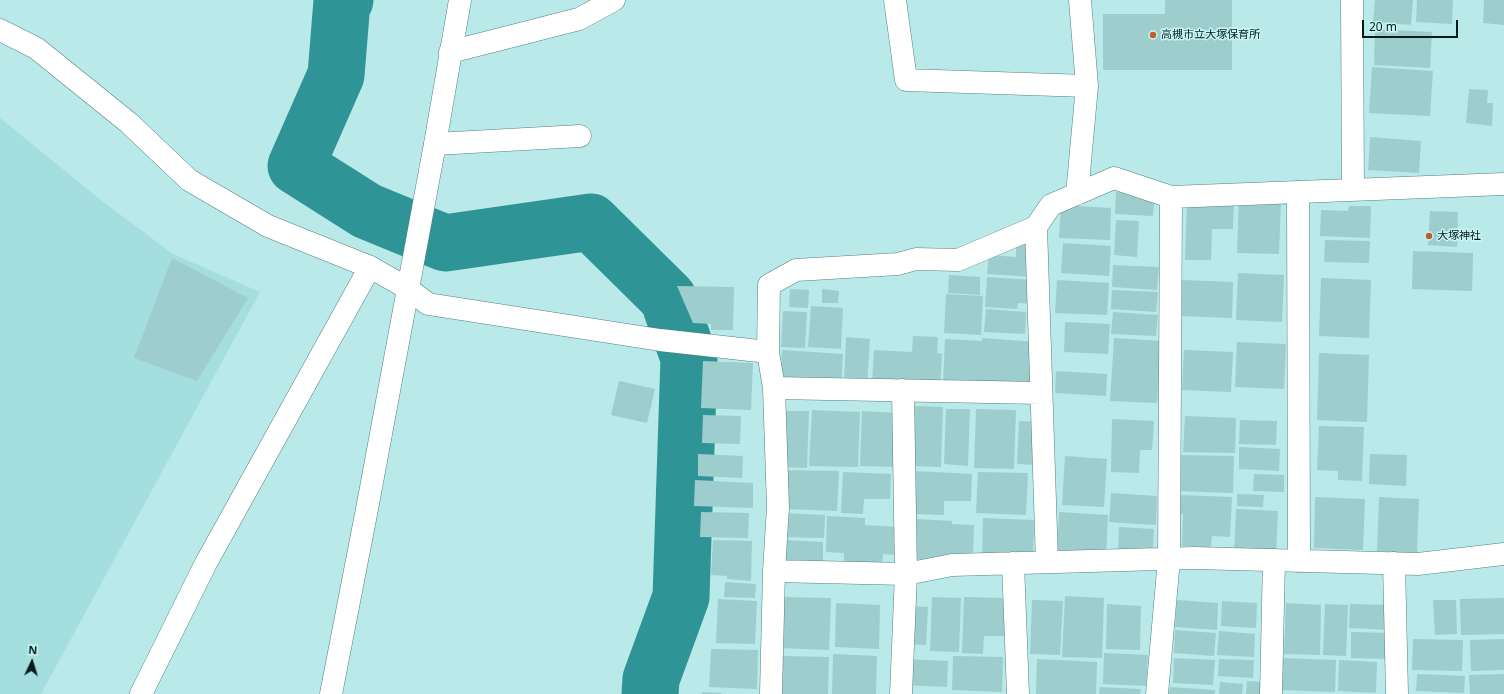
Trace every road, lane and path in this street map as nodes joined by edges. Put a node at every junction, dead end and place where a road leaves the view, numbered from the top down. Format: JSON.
{"nodes":[{"id":1,"x":460,"y":0,"type":"edge"},
{"id":2,"x":614,"y":0,"type":"edge"},
{"id":3,"x":895,"y":0,"type":"edge"},
{"id":4,"x":1080,"y":0,"type":"edge"},
{"id":5,"x":1352,"y":0,"type":"edge"},
{"id":6,"x":0,"y":30,"type":"edge"},
{"id":7,"x":450,"y":52,"type":"junction"},
{"id":8,"x":1087,"y":86,"type":"junction"},
{"id":9,"x":580,"y":136,"type":"dead end"},
{"id":10,"x":435,"y":144,"type":"junction"},
{"id":11,"x":1504,"y":184,"type":"edge"},
{"id":12,"x":1352,"y":190,"type":"junction"},
{"id":13,"x":1298,"y":192,"type":"junction"},
{"id":14,"x":1077,"y":194,"type":"junction"},
{"id":15,"x":1171,"y":197,"type":"junction"},
{"id":16,"x":1036,"y":227,"type":"junction"},
{"id":17,"x":370,"y":267,"type":"junction"},
{"id":18,"x":407,"y":288,"type":"junction"},
{"id":19,"x":768,"y":352,"type":"junction"},
{"id":20,"x":774,"y":388,"type":"junction"},
{"id":21,"x":903,"y":390,"type":"junction"},
{"id":22,"x":1041,"y":393,"type":"junction"},
{"id":23,"x":1504,"y":554,"type":"edge"},
{"id":24,"x":1169,"y":559,"type":"junction"},
{"id":25,"x":1274,"y":560,"type":"junction"},
{"id":26,"x":1298,"y":561,"type":"junction"},
{"id":27,"x":1047,"y":562,"type":"junction"},
{"id":28,"x":1014,"y":563,"type":"junction"},
{"id":29,"x":1394,"y":563,"type":"junction"},
{"id":30,"x":774,"y":570,"type":"junction"},
{"id":31,"x":906,"y":574,"type":"junction"},
{"id":32,"x":142,"y":694,"type":"edge"},
{"id":33,"x":331,"y":694,"type":"edge"},
{"id":34,"x":771,"y":694,"type":"edge"},
{"id":35,"x":901,"y":694,"type":"edge"},
{"id":36,"x":1018,"y":694,"type":"edge"},
{"id":37,"x":1157,"y":694,"type":"edge"},
{"id":38,"x":1271,"y":694,"type":"edge"},
{"id":39,"x":1397,"y":694,"type":"edge"}],
"edges":[{"from":1,"to":7,"type":"street"},
{"from":2,"to":7,"type":"street"},
{"from":3,"to":8,"type":"street"},
{"from":4,"to":8,"type":"street"},
{"from":5,"to":12,"type":"street"},
{"from":6,"to":17,"type":"street"},
{"from":7,"to":10,"type":"street"},
{"from":8,"to":14,"type":"street"},
{"from":9,"to":10,"type":"street"},
{"from":10,"to":18,"type":"street"},
{"from":11,"to":12,"type":"street"},
{"from":12,"to":13,"type":"street"},
{"from":13,"to":15,"type":"street"},
{"from":13,"to":26,"type":"street"},
{"from":14,"to":15,"type":"street"},
{"from":14,"to":16,"type":"street"},
{"from":15,"to":24,"type":"street"},
{"from":16,"to":19,"type":"street"},
{"from":16,"to":22,"type":"street"},
{"from":17,"to":18,"type":"street"},
{"from":17,"to":32,"type":"street"},
{"from":18,"to":19,"type":"street"},
{"from":18,"to":33,"type":"street"},
{"from":19,"to":20,"type":"street"},
{"from":20,"to":21,"type":"street"},
{"from":20,"to":30,"type":"street"},
{"from":21,"to":22,"type":"street"},
{"from":21,"to":31,"type":"street"},
{"from":22,"to":27,"type":"street"},
{"from":23,"to":29,"type":"street"},
{"from":24,"to":25,"type":"street"},
{"from":24,"to":27,"type":"street"},
{"from":24,"to":37,"type":"street"},
{"from":25,"to":26,"type":"street"},
{"from":25,"to":38,"type":"street"},
{"from":26,"to":29,"type":"street"},
{"from":27,"to":28,"type":"street"},
{"from":28,"to":31,"type":"street"},
{"from":28,"to":36,"type":"street"},
{"from":29,"to":39,"type":"street"},
{"from":30,"to":31,"type":"street"},
{"from":30,"to":34,"type":"street"},
{"from":31,"to":35,"type":"street"}]}
